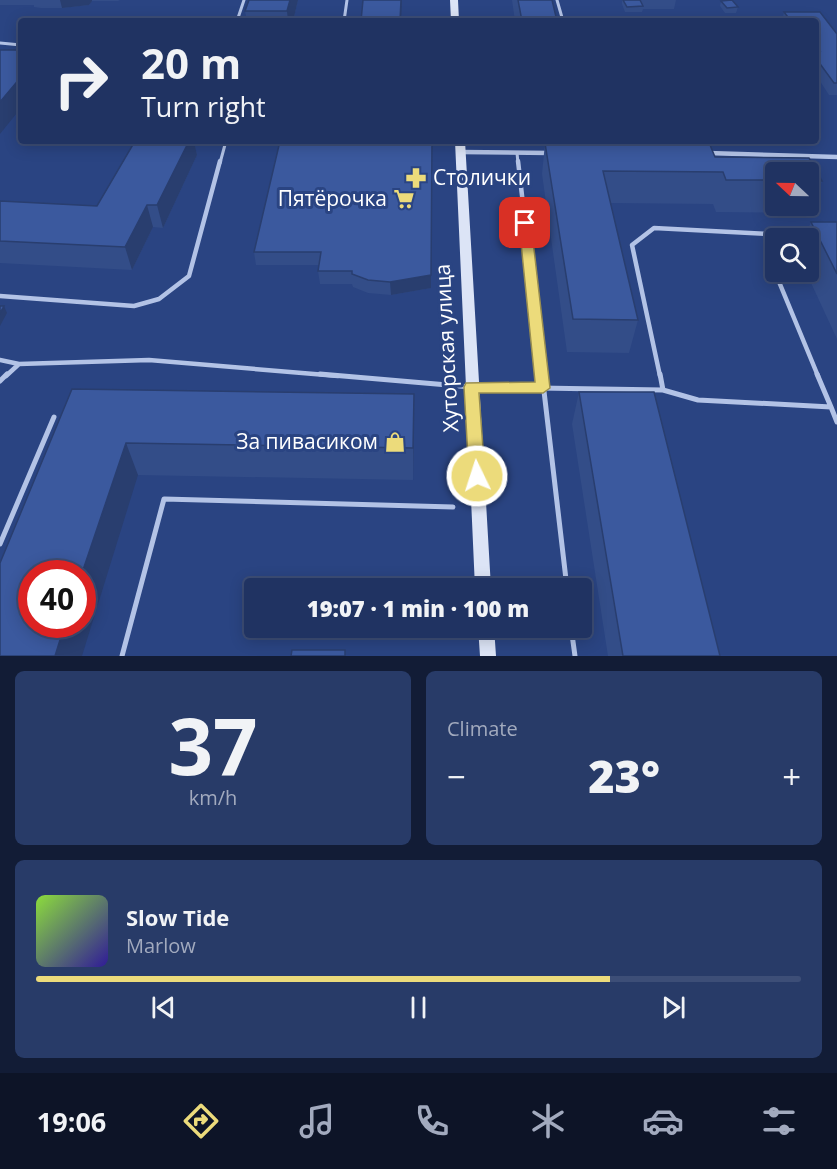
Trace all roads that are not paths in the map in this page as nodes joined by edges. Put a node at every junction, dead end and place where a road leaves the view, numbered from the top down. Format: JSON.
{"nodes":[{"id":1,"x":244,"y":0,"type":"edge"},
{"id":2,"x":347,"y":0,"type":"edge"},
{"id":3,"x":454,"y":0,"type":"edge"},
{"id":4,"x":557,"y":0,"type":"edge"},
{"id":5,"x":238,"y":18,"type":"edge"},
{"id":6,"x":344,"y":18,"type":"edge"},
{"id":7,"x":455,"y":18,"type":"edge"},
{"id":8,"x":562,"y":18,"type":"edge"},
{"id":9,"x":0,"y":43,"type":"edge"},
{"id":10,"x":18,"y":45,"type":"edge"},
{"id":11,"x":225,"y":144,"type":"edge"},
{"id":12,"x":703,"y":144,"type":"edge"},
{"id":13,"x":461,"y":146,"type":"edge"},
{"id":14,"x":561,"y":152,"type":"edge"},
{"id":15,"x":518,"y":153,"type":"junction"},
{"id":16,"x":696,"y":153,"type":"edge"},
{"id":17,"x":707,"y":153,"type":"junction"},
{"id":18,"x":837,"y":157,"type":"edge"},
{"id":19,"x":765,"y":235,"type":"edge"},
{"id":20,"x":779,"y":282,"type":"edge"},
{"id":21,"x":0,"y":296,"type":"edge"},
{"id":22,"x":0,"y":360,"type":"edge"},
{"id":23,"x":19,"y":364,"type":"junction"},
{"id":24,"x":0,"y":381,"type":"edge"},
{"id":25,"x":471,"y":387,"type":"junction"},
{"id":26,"x":543,"y":388,"type":"junction"},
{"id":27,"x":663,"y":390,"type":"junction"},
{"id":28,"x":831,"y":407,"type":"junction"},
{"id":29,"x":54,"y":417,"type":"dead end"},
{"id":30,"x":837,"y":422,"type":"edge"},
{"id":31,"x":453,"y":507,"type":"dead end"},
{"id":32,"x":0,"y":544,"type":"edge"},
{"id":33,"x":482,"y":578,"type":"edge"},
{"id":34,"x":566,"y":578,"type":"edge"},
{"id":35,"x":487,"y":638,"type":"edge"},
{"id":36,"x":573,"y":638,"type":"edge"},
{"id":37,"x":122,"y":656,"type":"edge"},
{"id":38,"x":488,"y":656,"type":"edge"},
{"id":39,"x":575,"y":656,"type":"edge"}],
"edges":[{"from":1,"to":5,"type":"lane"},
{"from":2,"to":6,"type":"lane"},
{"from":3,"to":7,"type":"street"},
{"from":4,"to":8,"type":"lane"},
{"from":9,"to":10,"type":"lane"},
{"from":11,"to":21,"type":"lane"},
{"from":12,"to":17,"type":"lane"},
{"from":13,"to":15,"type":"street"},
{"from":13,"to":25,"type":"street","name":"Хуторская улица"},
{"from":14,"to":15,"type":"street"},
{"from":15,"to":26,"type":"lane"},
{"from":16,"to":17,"type":"street"},
{"from":17,"to":18,"type":"street"},
{"from":19,"to":27,"type":"lane"},
{"from":20,"to":28,"type":"lane"},
{"from":22,"to":23,"type":"lane"},
{"from":23,"to":24,"type":"lane"},
{"from":23,"to":25,"type":"lane"},
{"from":25,"to":26,"type":"lane"},
{"from":25,"to":33,"type":"street","name":"Хуторская улица"},
{"from":26,"to":27,"type":"lane"},
{"from":26,"to":34,"type":"lane"},
{"from":27,"to":28,"type":"lane"},
{"from":28,"to":30,"type":"lane"},
{"from":29,"to":32,"type":"lane"},
{"from":31,"to":37,"type":"lane"},
{"from":35,"to":38,"type":"street"},
{"from":36,"to":39,"type":"lane"}]}
